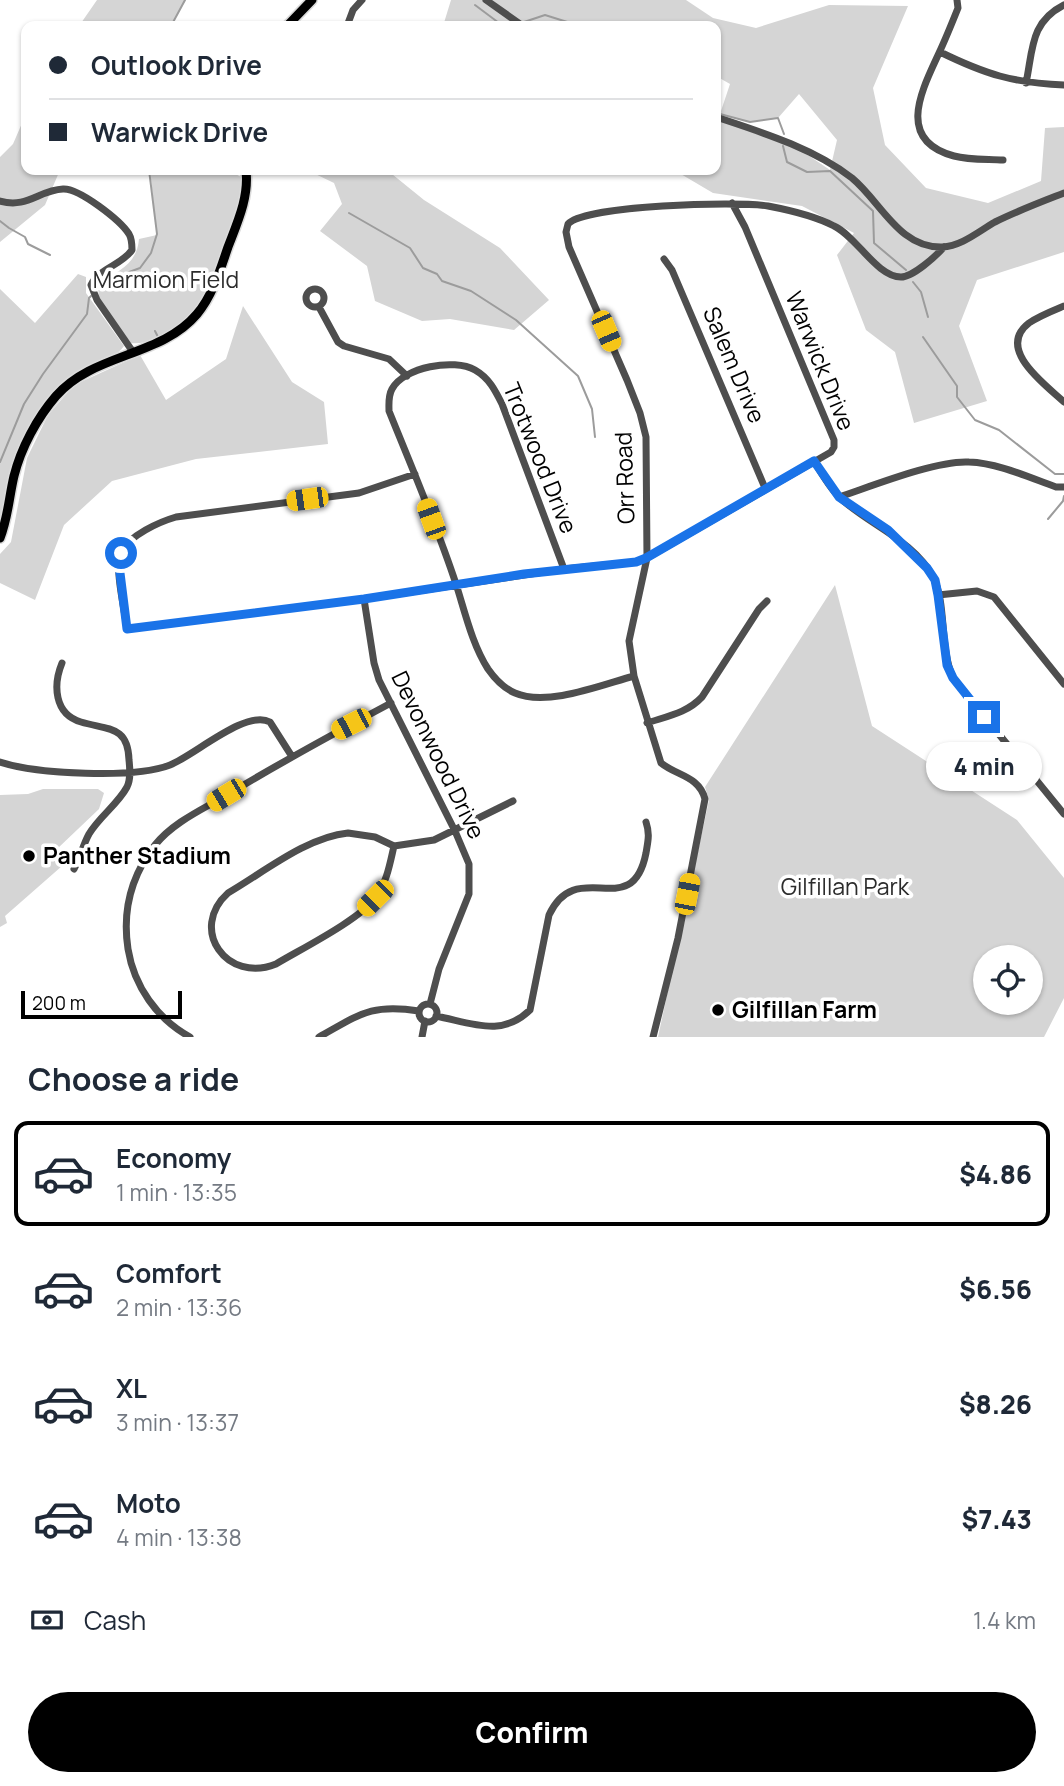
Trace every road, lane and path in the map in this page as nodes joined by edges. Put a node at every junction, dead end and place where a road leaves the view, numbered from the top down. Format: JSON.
{"nodes":[{"id":1,"x":313,"y":0,"type":"edge"},
{"id":2,"x":362,"y":0,"type":"edge"},
{"id":3,"x":486,"y":0,"type":"edge"},
{"id":4,"x":957,"y":0,"type":"edge"},
{"id":5,"x":1064,"y":5,"type":"edge"},
{"id":6,"x":292,"y":21,"type":"edge"},
{"id":7,"x":349,"y":21,"type":"edge"},
{"id":8,"x":512,"y":21,"type":"edge"},
{"id":9,"x":940,"y":52,"type":"junction"},
{"id":10,"x":1026,"y":83,"type":"junction"},
{"id":11,"x":1064,"y":85,"type":"edge"},
{"id":12,"x":721,"y":119,"type":"edge"},
{"id":13,"x":1003,"y":160,"type":"dead end"},
{"id":14,"x":246,"y":175,"type":"edge"},
{"id":15,"x":1064,"y":193,"type":"edge"},
{"id":16,"x":0,"y":201,"type":"edge"},
{"id":17,"x":732,"y":202,"type":"junction"},
{"id":18,"x":944,"y":247,"type":"junction"},
{"id":19,"x":664,"y":259,"type":"dead end"},
{"id":20,"x":1064,"y":306,"type":"edge"},
{"id":21,"x":319,"y":307,"type":"dead end"},
{"id":22,"x":133,"y":352,"type":"junction"},
{"id":23,"x":407,"y":376,"type":"junction"},
{"id":24,"x":1064,"y":402,"type":"edge"},
{"id":25,"x":814,"y":461,"type":"junction"},
{"id":26,"x":415,"y":474,"type":"junction"},
{"id":27,"x":1064,"y":487,"type":"edge"},
{"id":28,"x":765,"y":488,"type":"junction"},
{"id":29,"x":839,"y":497,"type":"junction"},
{"id":30,"x":0,"y":538,"type":"edge"},
{"id":31,"x":646,"y":558,"type":"junction"},
{"id":32,"x":564,"y":569,"type":"junction"},
{"id":33,"x":456,"y":586,"type":"junction"},
{"id":34,"x":938,"y":595,"type":"junction"},
{"id":35,"x":364,"y":599,"type":"junction"},
{"id":36,"x":767,"y":601,"type":"dead end"},
{"id":37,"x":62,"y":663,"type":"dead end"},
{"id":38,"x":634,"y":676,"type":"junction"},
{"id":39,"x":1064,"y":684,"type":"edge"},
{"id":40,"x":391,"y":704,"type":"junction"},
{"id":41,"x":647,"y":723,"type":"junction"},
{"id":42,"x":291,"y":755,"type":"junction"},
{"id":43,"x":0,"y":762,"type":"edge"},
{"id":44,"x":130,"y":773,"type":"junction"},
{"id":45,"x":513,"y":801,"type":"dead end"},
{"id":46,"x":1064,"y":814,"type":"edge"},
{"id":47,"x":646,"y":822,"type":"dead end"},
{"id":48,"x":455,"y":831,"type":"junction"},
{"id":49,"x":394,"y":846,"type":"junction"},
{"id":50,"x":74,"y":869,"type":"dead end"},
{"id":51,"x":430,"y":1004,"type":"junction"},
{"id":52,"x":419,"y":1012,"type":"junction"},
{"id":53,"x":436,"y":1016,"type":"junction"},
{"id":54,"x":425,"y":1021,"type":"junction"},
{"id":55,"x":508,"y":1034,"type":"dead end"},
{"id":56,"x":491,"y":1036,"type":"edge"},
{"id":57,"x":190,"y":1037,"type":"edge"},
{"id":58,"x":319,"y":1037,"type":"edge"},
{"id":59,"x":422,"y":1037,"type":"edge"},
{"id":60,"x":653,"y":1037,"type":"edge"}],
"edges":[{"from":1,"to":6,"type":"main road"},
{"from":2,"to":7,"type":"street"},
{"from":3,"to":8,"type":"street"},
{"from":4,"to":9,"type":"street"},
{"from":5,"to":10,"type":"street"},
{"from":9,"to":10,"type":"street"},
{"from":9,"to":13,"type":"street"},
{"from":10,"to":11,"type":"street"},
{"from":12,"to":18,"type":"street"},
{"from":14,"to":22,"type":"main road"},
{"from":15,"to":18,"type":"street","name":"Orr Road"},
{"from":16,"to":22,"type":"street"},
{"from":17,"to":18,"type":"street","name":"Orr Road"},
{"from":17,"to":25,"type":"street","name":"Warwick Drive"},
{"from":17,"to":31,"type":"street","name":"Orr Road"},
{"from":19,"to":28,"type":"street","name":"Salem Drive"},
{"from":20,"to":24,"type":"street"},
{"from":21,"to":23,"type":"street"},
{"from":22,"to":30,"type":"main road"},
{"from":23,"to":26,"type":"street"},
{"from":23,"to":32,"type":"street","name":"Trotwood Drive"},
{"from":25,"to":28,"type":"street"},
{"from":25,"to":29,"type":"street"},
{"from":26,"to":33,"type":"street"},
{"from":26,"to":35,"type":"street"},
{"from":27,"to":29,"type":"street"},
{"from":28,"to":31,"type":"street"},
{"from":29,"to":34,"type":"street"},
{"from":31,"to":32,"type":"street"},
{"from":31,"to":38,"type":"street","name":"Orr Road"},
{"from":32,"to":33,"type":"street"},
{"from":33,"to":35,"type":"street"},
{"from":33,"to":38,"type":"street"},
{"from":34,"to":39,"type":"street"},
{"from":34,"to":46,"type":"street"},
{"from":35,"to":40,"type":"street","name":"Devonwood Drive"},
{"from":36,"to":41,"type":"street"},
{"from":37,"to":44,"type":"street"},
{"from":38,"to":41,"type":"street","name":"Orr Road"},
{"from":40,"to":42,"type":"street"},
{"from":40,"to":48,"type":"street","name":"Devonwood Drive"},
{"from":41,"to":60,"type":"street","name":"Orr Road"},
{"from":42,"to":44,"type":"street"},
{"from":42,"to":57,"type":"street"},
{"from":43,"to":44,"type":"street"},
{"from":44,"to":50,"type":"street"},
{"from":45,"to":48,"type":"street"},
{"from":47,"to":55,"type":"street"},
{"from":48,"to":49,"type":"street"},
{"from":48,"to":51,"type":"street","name":"Devonwood Drive"},
{"from":49,"to":49,"type":"street"},
{"from":51,"to":52,"type":"street"},
{"from":51,"to":53,"type":"street"},
{"from":52,"to":54,"type":"street"},
{"from":52,"to":58,"type":"street"},
{"from":53,"to":54,"type":"street"},
{"from":53,"to":56,"type":"street"},
{"from":54,"to":59,"type":"street"}]}
